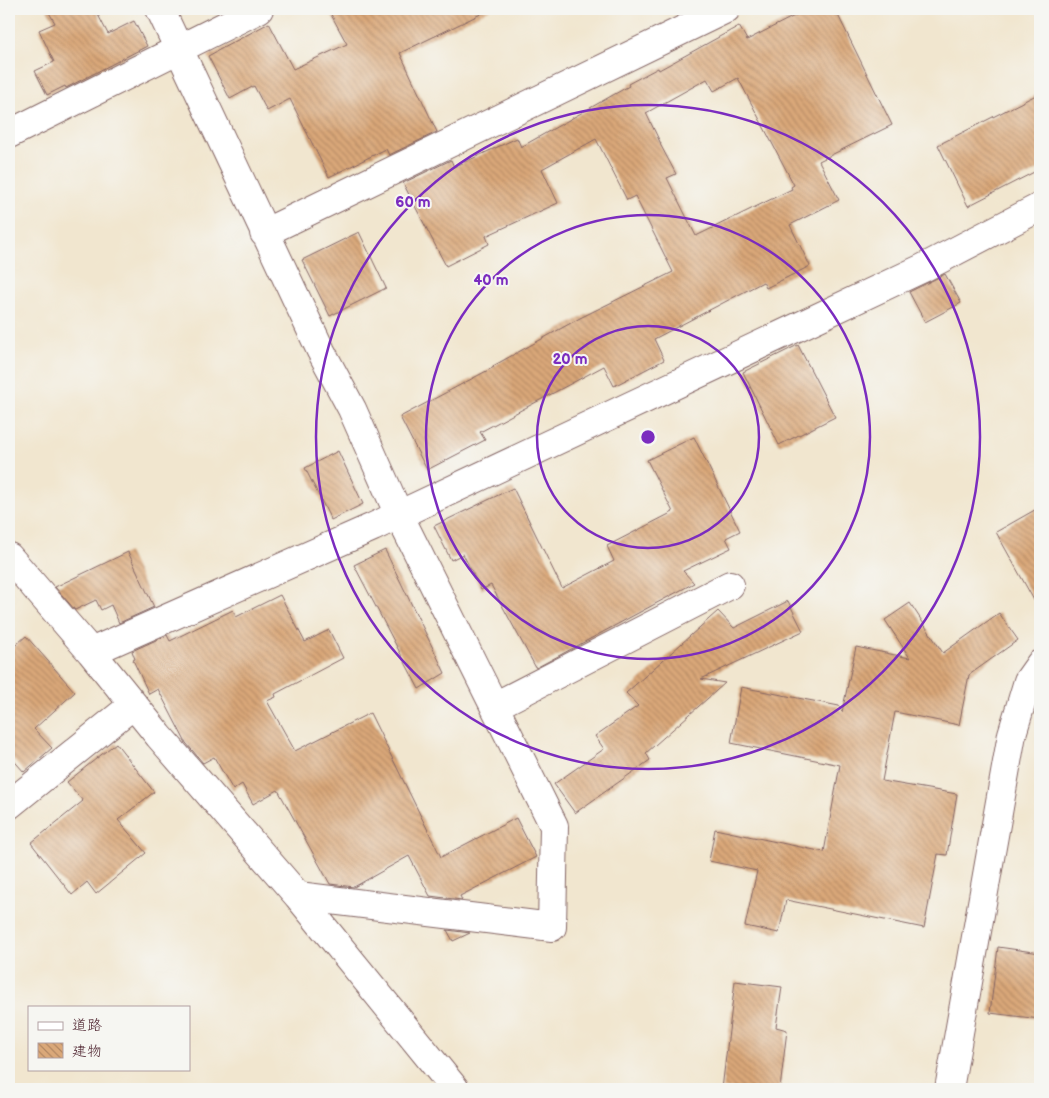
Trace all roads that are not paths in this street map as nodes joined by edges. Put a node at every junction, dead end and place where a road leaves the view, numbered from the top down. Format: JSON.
{"nodes":[{"id":1,"x":160,"y":9,"type":"edge"},
{"id":2,"x":259,"y":9,"type":"edge"},
{"id":3,"x":726,"y":9,"type":"edge"},
{"id":4,"x":180,"y":49,"type":"junction"},
{"id":5,"x":9,"y":134,"type":"edge"},
{"id":6,"x":1040,"y":207,"type":"edge"},
{"id":7,"x":264,"y":233,"type":"junction"},
{"id":8,"x":399,"y":515,"type":"junction"},
{"id":9,"x":9,"y":557,"type":"edge"},
{"id":10,"x":730,"y":585,"type":"dead end"},
{"id":11,"x":91,"y":652,"type":"junction"},
{"id":12,"x":1040,"y":664,"type":"edge"},
{"id":13,"x":133,"y":705,"type":"junction"},
{"id":14,"x":494,"y":706,"type":"junction"},
{"id":15,"x":9,"y":805,"type":"edge"},
{"id":16,"x":298,"y":896,"type":"junction"},
{"id":17,"x":455,"y":1089,"type":"edge"},
{"id":18,"x":949,"y":1089,"type":"edge"}],
"edges":[{"from":1,"to":4,"type":"street"},
{"from":2,"to":4,"type":"street"},
{"from":3,"to":7,"type":"street"},
{"from":4,"to":5,"type":"street"},
{"from":4,"to":7,"type":"street"},
{"from":6,"to":8,"type":"street"},
{"from":7,"to":8,"type":"street"},
{"from":8,"to":11,"type":"street"},
{"from":8,"to":14,"type":"street"},
{"from":9,"to":11,"type":"street"},
{"from":10,"to":14,"type":"street"},
{"from":11,"to":13,"type":"street"},
{"from":12,"to":18,"type":"street"},
{"from":13,"to":15,"type":"street"},
{"from":13,"to":16,"type":"street"},
{"from":14,"to":16,"type":"street"},
{"from":16,"to":17,"type":"street"}]}
